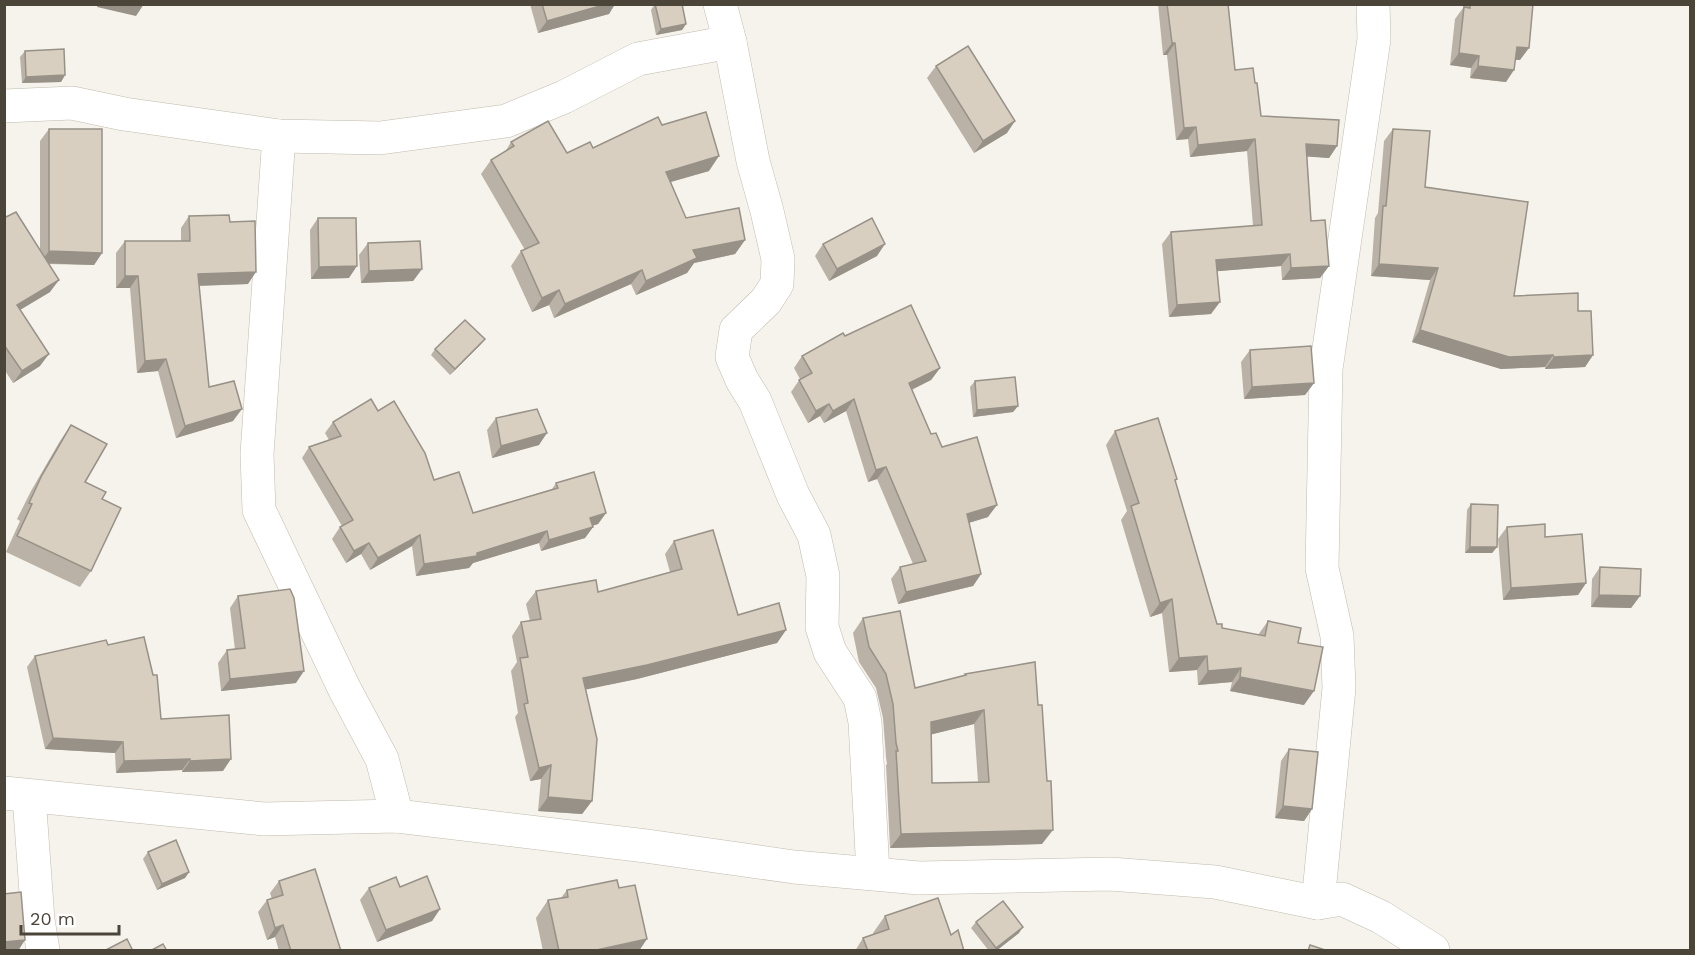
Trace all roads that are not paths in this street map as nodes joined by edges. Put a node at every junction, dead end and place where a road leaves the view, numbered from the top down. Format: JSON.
{"nodes":[{"id":1,"x":720,"y":4,"type":"edge"},
{"id":2,"x":1373,"y":4,"type":"edge"},
{"id":3,"x":730,"y":42,"type":"junction"},
{"id":4,"x":4,"y":106,"type":"edge"},
{"id":5,"x":279,"y":136,"type":"junction"},
{"id":6,"x":17,"y":794,"type":"edge"},
{"id":7,"x":397,"y":816,"type":"junction"},
{"id":8,"x":873,"y":873,"type":"junction"},
{"id":9,"x":1318,"y":903,"type":"junction"},
{"id":10,"x":43,"y":951,"type":"edge"},
{"id":11,"x":1433,"y":951,"type":"edge"}],
"edges":[{"from":1,"to":3,"type":"street"},
{"from":2,"to":9,"type":"street"},
{"from":3,"to":5,"type":"street"},
{"from":3,"to":8,"type":"street"},
{"from":4,"to":5,"type":"street"},
{"from":5,"to":7,"type":"street"},
{"from":6,"to":7,"type":"street"},
{"from":6,"to":10,"type":"street"},
{"from":7,"to":8,"type":"street"},
{"from":8,"to":9,"type":"street"},
{"from":9,"to":11,"type":"street"}]}
